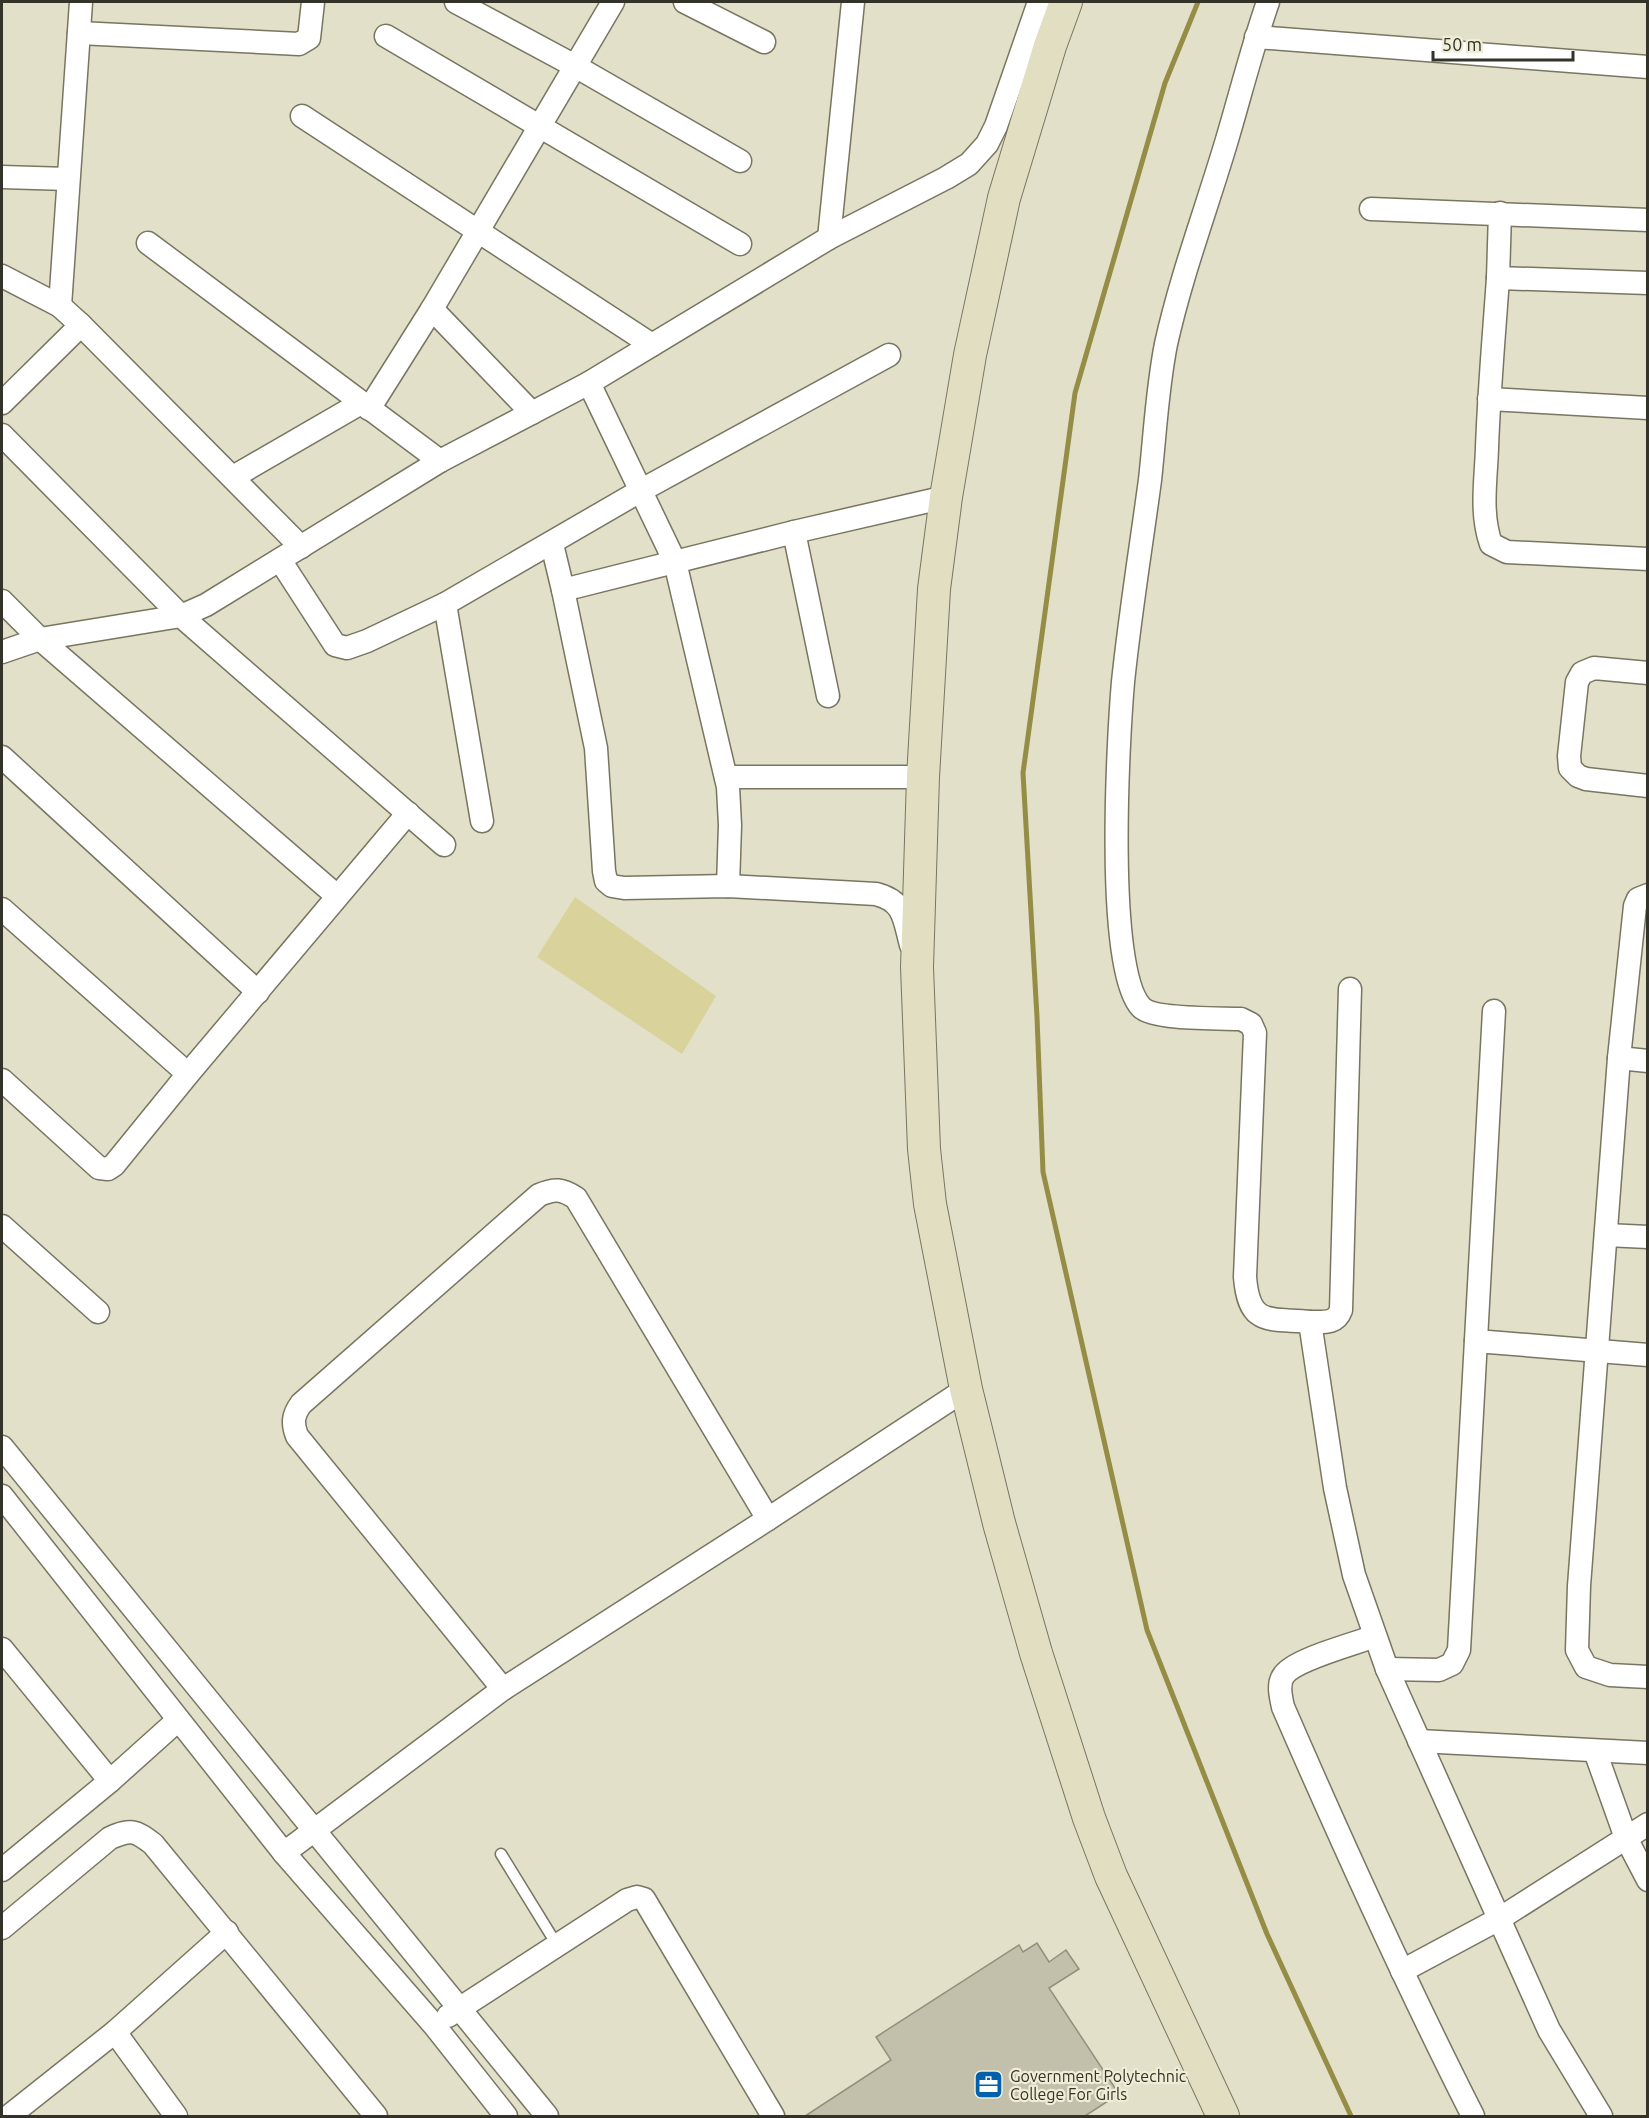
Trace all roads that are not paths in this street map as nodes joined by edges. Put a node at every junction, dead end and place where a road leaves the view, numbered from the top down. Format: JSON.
{"nodes":[{"id":1,"x":81,"y":2,"type":"edge"},
{"id":2,"x":313,"y":2,"type":"edge"},
{"id":3,"x":456,"y":2,"type":"edge"},
{"id":4,"x":613,"y":2,"type":"edge"},
{"id":5,"x":685,"y":2,"type":"edge"},
{"id":6,"x":853,"y":2,"type":"edge"},
{"id":7,"x":1039,"y":2,"type":"edge"},
{"id":8,"x":1066,"y":2,"type":"edge"},
{"id":9,"x":1268,"y":2,"type":"edge"},
{"id":10,"x":79,"y":33,"type":"junction"},
{"id":11,"x":386,"y":36,"type":"dead end"},
{"id":12,"x":1256,"y":37,"type":"junction"},
{"id":13,"x":764,"y":42,"type":"dead end"},
{"id":14,"x":576,"y":66,"type":"junction"},
{"id":15,"x":1647,"y":67,"type":"edge"},
{"id":16,"x":302,"y":116,"type":"dead end"},
{"id":17,"x":541,"y":126,"type":"junction"},
{"id":18,"x":740,"y":161,"type":"dead end"},
{"id":19,"x":2,"y":177,"type":"edge"},
{"id":20,"x":68,"y":179,"type":"junction"},
{"id":21,"x":1371,"y":209,"type":"dead end"},
{"id":22,"x":1500,"y":213,"type":"junction"},
{"id":23,"x":1647,"y":220,"type":"edge"},
{"id":24,"x":477,"y":232,"type":"junction"},
{"id":25,"x":829,"y":238,"type":"junction"},
{"id":26,"x":148,"y":243,"type":"dead end"},
{"id":27,"x":740,"y":244,"type":"dead end"},
{"id":28,"x":2,"y":276,"type":"edge"},
{"id":29,"x":1498,"y":278,"type":"junction"},
{"id":30,"x":1647,"y":283,"type":"edge"},
{"id":31,"x":60,"y":306,"type":"junction"},
{"id":32,"x":432,"y":309,"type":"junction"},
{"id":33,"x":81,"y":325,"type":"junction"},
{"id":34,"x":652,"y":345,"type":"junction"},
{"id":35,"x":889,"y":355,"type":"dead end"},
{"id":36,"x":589,"y":383,"type":"junction"},
{"id":37,"x":1489,"y":399,"type":"junction"},
{"id":38,"x":2,"y":403,"type":"edge"},
{"id":39,"x":365,"y":406,"type":"junction"},
{"id":40,"x":1647,"y":408,"type":"edge"},
{"id":41,"x":532,"y":413,"type":"junction"},
{"id":42,"x":2,"y":435,"type":"edge"},
{"id":43,"x":440,"y":461,"type":"junction"},
{"id":44,"x":232,"y":477,"type":"junction"},
{"id":45,"x":640,"y":491,"type":"junction"},
{"id":46,"x":946,"y":496,"type":"junction"},
{"id":47,"x":794,"y":532,"type":"junction"},
{"id":48,"x":552,"y":544,"type":"junction"},
{"id":49,"x":301,"y":547,"type":"junction"},
{"id":50,"x":280,"y":560,"type":"junction"},
{"id":51,"x":1647,"y":560,"type":"edge"},
{"id":52,"x":675,"y":562,"type":"junction"},
{"id":53,"x":563,"y":590,"type":"junction"},
{"id":54,"x":2,"y":601,"type":"edge"},
{"id":55,"x":445,"y":604,"type":"junction"},
{"id":56,"x":181,"y":616,"type":"junction"},
{"id":57,"x":40,"y":639,"type":"junction"},
{"id":58,"x":2,"y":652,"type":"edge"},
{"id":59,"x":1647,"y":673,"type":"edge"},
{"id":60,"x":828,"y":696,"type":"dead end"},
{"id":61,"x":2,"y":757,"type":"edge"},
{"id":62,"x":726,"y":777,"type":"junction"},
{"id":63,"x":923,"y":777,"type":"junction"},
{"id":64,"x":1647,"y":786,"type":"edge"},
{"id":65,"x":408,"y":813,"type":"junction"},
{"id":66,"x":482,"y":821,"type":"dead end"},
{"id":67,"x":444,"y":845,"type":"dead end"},
{"id":68,"x":728,"y":886,"type":"junction"},
{"id":69,"x":1647,"y":895,"type":"edge"},
{"id":70,"x":337,"y":896,"type":"junction"},
{"id":71,"x":2,"y":909,"type":"edge"},
{"id":72,"x":917,"y":967,"type":"junction"},
{"id":73,"x":1350,"y":989,"type":"dead end"},
{"id":74,"x":258,"y":992,"type":"junction"},
{"id":75,"x":1494,"y":1011,"type":"dead end"},
{"id":76,"x":1619,"y":1058,"type":"junction"},
{"id":77,"x":1647,"y":1060,"type":"edge"},
{"id":78,"x":188,"y":1074,"type":"junction"},
{"id":79,"x":2,"y":1080,"type":"edge"},
{"id":80,"x":2,"y":1226,"type":"edge"},
{"id":81,"x":1606,"y":1235,"type":"junction"},
{"id":82,"x":1647,"y":1237,"type":"edge"},
{"id":83,"x":98,"y":1312,"type":"dead end"},
{"id":84,"x":1310,"y":1322,"type":"junction"},
{"id":85,"x":1476,"y":1341,"type":"junction"},
{"id":86,"x":1597,"y":1352,"type":"junction"},
{"id":87,"x":1647,"y":1355,"type":"edge"},
{"id":88,"x":966,"y":1389,"type":"junction"},
{"id":89,"x":2,"y":1448,"type":"edge"},
{"id":90,"x":2,"y":1496,"type":"edge"},
{"id":91,"x":768,"y":1519,"type":"junction"},
{"id":92,"x":1375,"y":1636,"type":"junction"},
{"id":93,"x":6,"y":1664,"type":"edge"},
{"id":94,"x":1387,"y":1669,"type":"junction"},
{"id":95,"x":1647,"y":1677,"type":"edge"},
{"id":96,"x":503,"y":1689,"type":"junction"},
{"id":97,"x":178,"y":1720,"type":"junction"},
{"id":98,"x":1419,"y":1741,"type":"junction"},
{"id":99,"x":1595,"y":1751,"type":"junction"},
{"id":100,"x":1647,"y":1753,"type":"edge"},
{"id":101,"x":110,"y":1781,"type":"junction"},
{"id":102,"x":1647,"y":1824,"type":"edge"},
{"id":103,"x":314,"y":1831,"type":"junction"},
{"id":104,"x":1626,"y":1838,"type":"junction"},
{"id":105,"x":284,"y":1853,"type":"junction"},
{"id":106,"x":501,"y":1854,"type":"dead end"},
{"id":107,"x":2,"y":1870,"type":"edge"},
{"id":108,"x":1647,"y":1880,"type":"edge"},
{"id":109,"x":1499,"y":1919,"type":"junction"},
{"id":110,"x":2,"y":1928,"type":"edge"},
{"id":111,"x":227,"y":1932,"type":"junction"},
{"id":112,"x":557,"y":1945,"type":"junction"},
{"id":113,"x":1402,"y":1971,"type":"junction"},
{"id":114,"x":460,"y":2009,"type":"junction"},
{"id":115,"x":434,"y":2025,"type":"junction"},
{"id":116,"x":115,"y":2032,"type":"junction"},
{"id":117,"x":9,"y":2116,"type":"edge"},
{"id":118,"x":176,"y":2116,"type":"edge"},
{"id":119,"x":376,"y":2116,"type":"edge"},
{"id":120,"x":506,"y":2116,"type":"edge"},
{"id":121,"x":547,"y":2116,"type":"edge"},
{"id":122,"x":773,"y":2116,"type":"edge"},
{"id":123,"x":1223,"y":2116,"type":"edge"},
{"id":124,"x":1473,"y":2116,"type":"edge"},
{"id":125,"x":1600,"y":2116,"type":"edge"}],
"edges":[{"from":1,"to":10,"type":"street"},
{"from":2,"to":10,"type":"street"},
{"from":3,"to":14,"type":"street"},
{"from":4,"to":14,"type":"street"},
{"from":5,"to":13,"type":"street"},
{"from":6,"to":25,"type":"street"},
{"from":7,"to":25,"type":"street"},
{"from":8,"to":46,"type":"street"},
{"from":9,"to":12,"type":"street"},
{"from":10,"to":20,"type":"street"},
{"from":11,"to":17,"type":"street"},
{"from":12,"to":15,"type":"street"},
{"from":12,"to":84,"type":"street"},
{"from":14,"to":17,"type":"street"},
{"from":14,"to":18,"type":"street"},
{"from":16,"to":24,"type":"street"},
{"from":17,"to":24,"type":"street"},
{"from":17,"to":27,"type":"street"},
{"from":19,"to":20,"type":"street"},
{"from":20,"to":31,"type":"street"},
{"from":21,"to":22,"type":"street"},
{"from":22,"to":23,"type":"street"},
{"from":22,"to":29,"type":"street"},
{"from":24,"to":32,"type":"street"},
{"from":24,"to":34,"type":"street"},
{"from":25,"to":34,"type":"street"},
{"from":26,"to":39,"type":"street"},
{"from":28,"to":31,"type":"street"},
{"from":29,"to":30,"type":"street"},
{"from":29,"to":37,"type":"street"},
{"from":31,"to":33,"type":"street"},
{"from":32,"to":39,"type":"street"},
{"from":32,"to":41,"type":"street"},
{"from":33,"to":38,"type":"street"},
{"from":33,"to":44,"type":"street"},
{"from":34,"to":36,"type":"street"},
{"from":35,"to":45,"type":"street"},
{"from":36,"to":41,"type":"street"},
{"from":36,"to":45,"type":"street"},
{"from":37,"to":40,"type":"street"},
{"from":37,"to":51,"type":"street"},
{"from":39,"to":43,"type":"street"},
{"from":39,"to":44,"type":"street"},
{"from":41,"to":43,"type":"street"},
{"from":42,"to":56,"type":"street"},
{"from":43,"to":49,"type":"street"},
{"from":44,"to":49,"type":"street"},
{"from":45,"to":48,"type":"street"},
{"from":45,"to":52,"type":"street"},
{"from":46,"to":47,"type":"street"},
{"from":46,"to":63,"type":"street"},
{"from":47,"to":52,"type":"street"},
{"from":47,"to":60,"type":"street"},
{"from":48,"to":53,"type":"street"},
{"from":48,"to":55,"type":"street"},
{"from":49,"to":50,"type":"street"},
{"from":50,"to":55,"type":"street"},
{"from":50,"to":56,"type":"street"},
{"from":52,"to":53,"type":"street"},
{"from":52,"to":62,"type":"street"},
{"from":53,"to":68,"type":"street"},
{"from":54,"to":57,"type":"street"},
{"from":55,"to":66,"type":"street"},
{"from":56,"to":57,"type":"street"},
{"from":56,"to":65,"type":"street"},
{"from":57,"to":58,"type":"street"},
{"from":57,"to":70,"type":"street"},
{"from":59,"to":64,"type":"street"},
{"from":61,"to":74,"type":"street"},
{"from":62,"to":63,"type":"street"},
{"from":62,"to":68,"type":"street"},
{"from":63,"to":72,"type":"street"},
{"from":65,"to":67,"type":"street"},
{"from":65,"to":70,"type":"street"},
{"from":68,"to":72,"type":"street"},
{"from":69,"to":76,"type":"street"},
{"from":70,"to":74,"type":"street"},
{"from":71,"to":78,"type":"street"},
{"from":72,"to":88,"type":"street"},
{"from":73,"to":84,"type":"street"},
{"from":74,"to":78,"type":"street"},
{"from":75,"to":85,"type":"street"},
{"from":76,"to":77,"type":"street"},
{"from":76,"to":81,"type":"street"},
{"from":78,"to":79,"type":"street"},
{"from":80,"to":83,"type":"street"},
{"from":81,"to":82,"type":"street"},
{"from":81,"to":86,"type":"street"},
{"from":84,"to":92,"type":"street"},
{"from":85,"to":86,"type":"street"},
{"from":85,"to":94,"type":"street"},
{"from":86,"to":87,"type":"street"},
{"from":86,"to":95,"type":"street"},
{"from":88,"to":91,"type":"street"},
{"from":88,"to":123,"type":"street"},
{"from":89,"to":103,"type":"street"},
{"from":90,"to":97,"type":"street"},
{"from":91,"to":96,"type":"street"},
{"from":91,"to":96,"type":"street"},
{"from":92,"to":94,"type":"street"},
{"from":92,"to":113,"type":"street"},
{"from":93,"to":101,"type":"street"},
{"from":94,"to":98,"type":"street"},
{"from":96,"to":103,"type":"street"},
{"from":97,"to":101,"type":"street"},
{"from":97,"to":105,"type":"street"},
{"from":98,"to":99,"type":"street"},
{"from":98,"to":109,"type":"street"},
{"from":99,"to":100,"type":"street"},
{"from":99,"to":104,"type":"street"},
{"from":101,"to":107,"type":"street"},
{"from":102,"to":104,"type":"street"},
{"from":103,"to":105,"type":"street"},
{"from":103,"to":114,"type":"street"},
{"from":104,"to":108,"type":"street"},
{"from":104,"to":109,"type":"street"},
{"from":105,"to":115,"type":"street"},
{"from":106,"to":112,"type":"lane"},
{"from":109,"to":113,"type":"street"},
{"from":109,"to":125,"type":"street"},
{"from":110,"to":111,"type":"street"},
{"from":111,"to":116,"type":"street"},
{"from":111,"to":119,"type":"street"},
{"from":112,"to":114,"type":"street"},
{"from":112,"to":122,"type":"street"},
{"from":113,"to":124,"type":"street"},
{"from":114,"to":115,"type":"street"},
{"from":114,"to":121,"type":"street"},
{"from":115,"to":120,"type":"street"},
{"from":116,"to":117,"type":"street"},
{"from":116,"to":118,"type":"street"}]}
